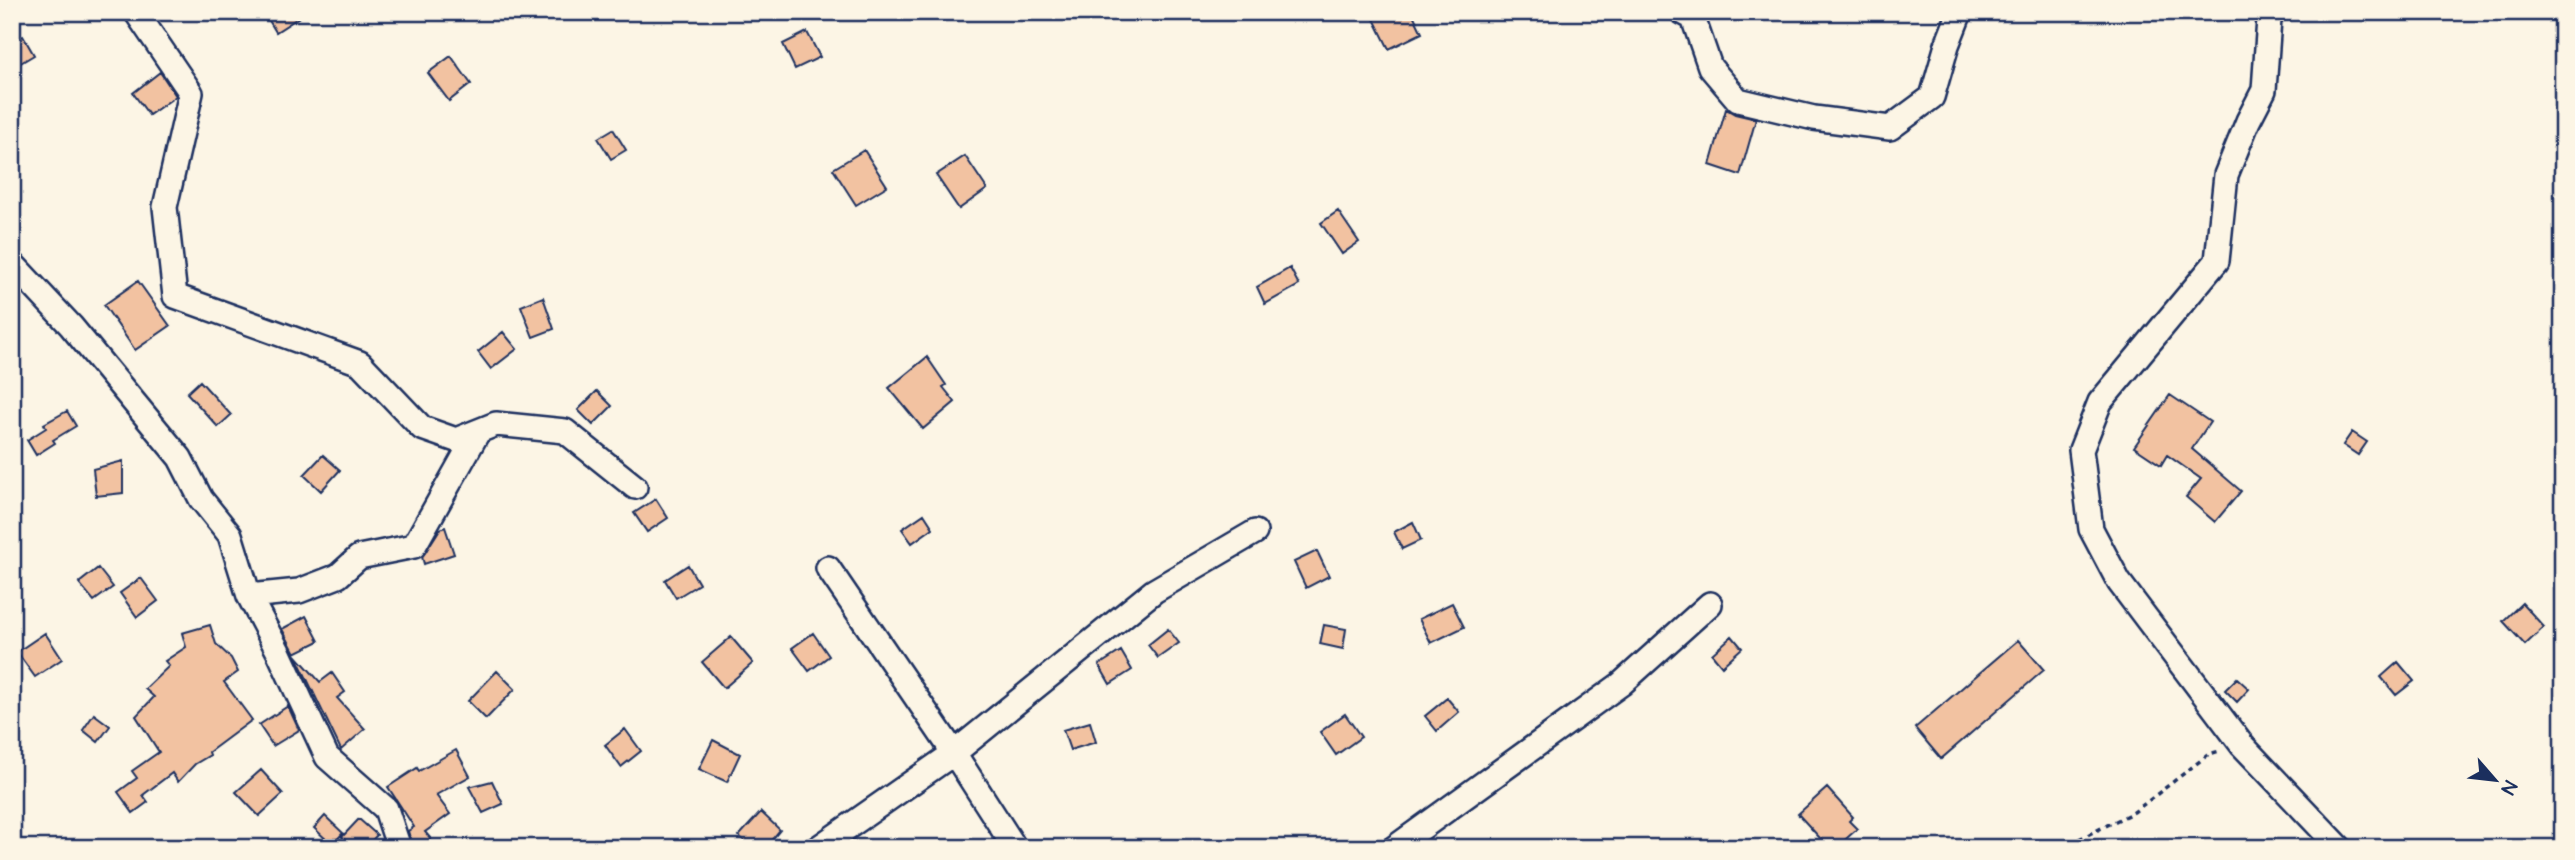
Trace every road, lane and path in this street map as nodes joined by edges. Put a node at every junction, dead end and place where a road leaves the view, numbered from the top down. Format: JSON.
{"nodes":[{"id":1,"x":136,"y":12,"type":"edge"},
{"id":2,"x":1682,"y":12,"type":"edge"},
{"id":3,"x":1960,"y":12,"type":"edge"},
{"id":4,"x":2274,"y":12,"type":"edge"},
{"id":5,"x":12,"y":264,"type":"edge"},
{"id":6,"x":478,"y":432,"type":"junction"},
{"id":7,"x":635,"y":487,"type":"dead end"},
{"id":8,"x":1255,"y":533,"type":"dead end"},
{"id":9,"x":828,"y":568,"type":"dead end"},
{"id":10,"x":249,"y":596,"type":"junction"},
{"id":11,"x":1710,"y":604,"type":"dead end"},
{"id":12,"x":2242,"y":745,"type":"junction"},
{"id":13,"x":954,"y":753,"type":"junction"},
{"id":14,"x":399,"y":848,"type":"edge"},
{"id":15,"x":818,"y":848,"type":"edge"},
{"id":16,"x":1014,"y":848,"type":"edge"},
{"id":17,"x":1394,"y":848,"type":"edge"},
{"id":18,"x":2061,"y":848,"type":"edge"},
{"id":19,"x":2340,"y":848,"type":"edge"}],
"edges":[{"from":1,"to":6,"type":"street"},
{"from":2,"to":3,"type":"street"},
{"from":4,"to":12,"type":"street"},
{"from":5,"to":10,"type":"street"},
{"from":6,"to":7,"type":"street"},
{"from":6,"to":10,"type":"street"},
{"from":8,"to":13,"type":"street"},
{"from":9,"to":13,"type":"street"},
{"from":10,"to":14,"type":"street"},
{"from":11,"to":17,"type":"street"},
{"from":12,"to":18,"type":"path"},
{"from":12,"to":19,"type":"street"},
{"from":13,"to":15,"type":"street"},
{"from":13,"to":16,"type":"street"}]}
